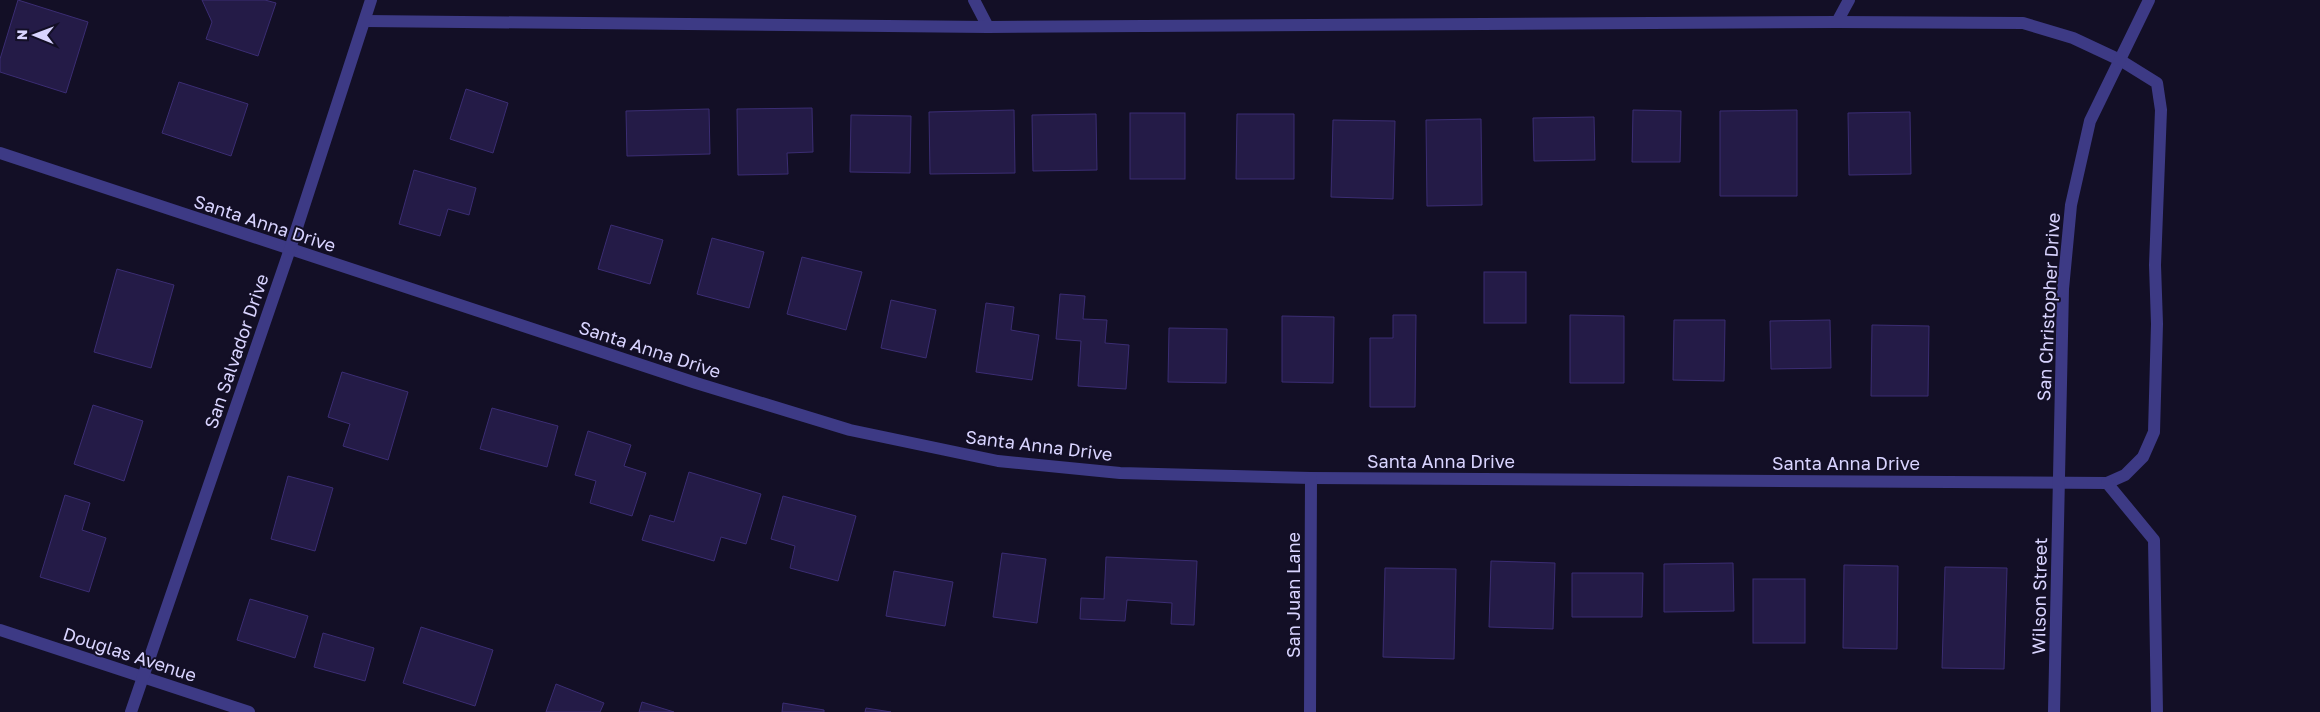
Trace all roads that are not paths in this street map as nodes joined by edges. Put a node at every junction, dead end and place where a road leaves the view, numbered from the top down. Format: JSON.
{"nodes":[{"id":1,"x":371,"y":0,"type":"edge"},
{"id":2,"x":974,"y":0,"type":"edge"},
{"id":3,"x":1849,"y":0,"type":"edge"},
{"id":4,"x":2149,"y":0,"type":"edge"},
{"id":5,"x":366,"y":21,"type":"junction"},
{"id":6,"x":1837,"y":22,"type":"junction"},
{"id":7,"x":988,"y":27,"type":"junction"},
{"id":8,"x":2120,"y":60,"type":"junction"},
{"id":9,"x":0,"y":153,"type":"edge"},
{"id":10,"x":290,"y":249,"type":"junction"},
{"id":11,"x":1311,"y":478,"type":"junction"},
{"id":12,"x":2059,"y":481,"type":"junction"},
{"id":13,"x":2107,"y":483,"type":"junction"},
{"id":14,"x":0,"y":630,"type":"edge"},
{"id":15,"x":142,"y":677,"type":"junction"},
{"id":16,"x":131,"y":712,"type":"edge"},
{"id":17,"x":249,"y":712,"type":"edge"},
{"id":18,"x":1310,"y":712,"type":"edge"},
{"id":19,"x":2054,"y":712,"type":"edge"},
{"id":20,"x":2157,"y":712,"type":"edge"}],
"edges":[{"from":1,"to":5,"type":"street","name":"San Salvador Drive"},
{"from":2,"to":7,"type":"street"},
{"from":3,"to":6,"type":"street"},
{"from":4,"to":8,"type":"street","name":"San Christopher Drive"},
{"from":5,"to":7,"type":"street"},
{"from":5,"to":10,"type":"street","name":"San Salvador Drive"},
{"from":6,"to":7,"type":"street"},
{"from":6,"to":8,"type":"street"},
{"from":8,"to":12,"type":"street","name":"San Christopher Drive"},
{"from":8,"to":13,"type":"street"},
{"from":9,"to":10,"type":"street","name":"Santa Anna Drive"},
{"from":10,"to":11,"type":"street","name":"Santa Anna Drive"},
{"from":10,"to":15,"type":"street","name":"San Salvador Drive"},
{"from":11,"to":12,"type":"street","name":"Santa Anna Drive"},
{"from":11,"to":18,"type":"street","name":"San Juan Lane"},
{"from":12,"to":13,"type":"street","name":"Santa Anna Drive"},
{"from":12,"to":19,"type":"street","name":"Wilson Street"},
{"from":13,"to":20,"type":"street"},
{"from":14,"to":15,"type":"street","name":"Douglas Avenue"},
{"from":15,"to":16,"type":"street","name":"San Salvador Drive"},
{"from":15,"to":17,"type":"street","name":"Douglas Avenue"}]}
